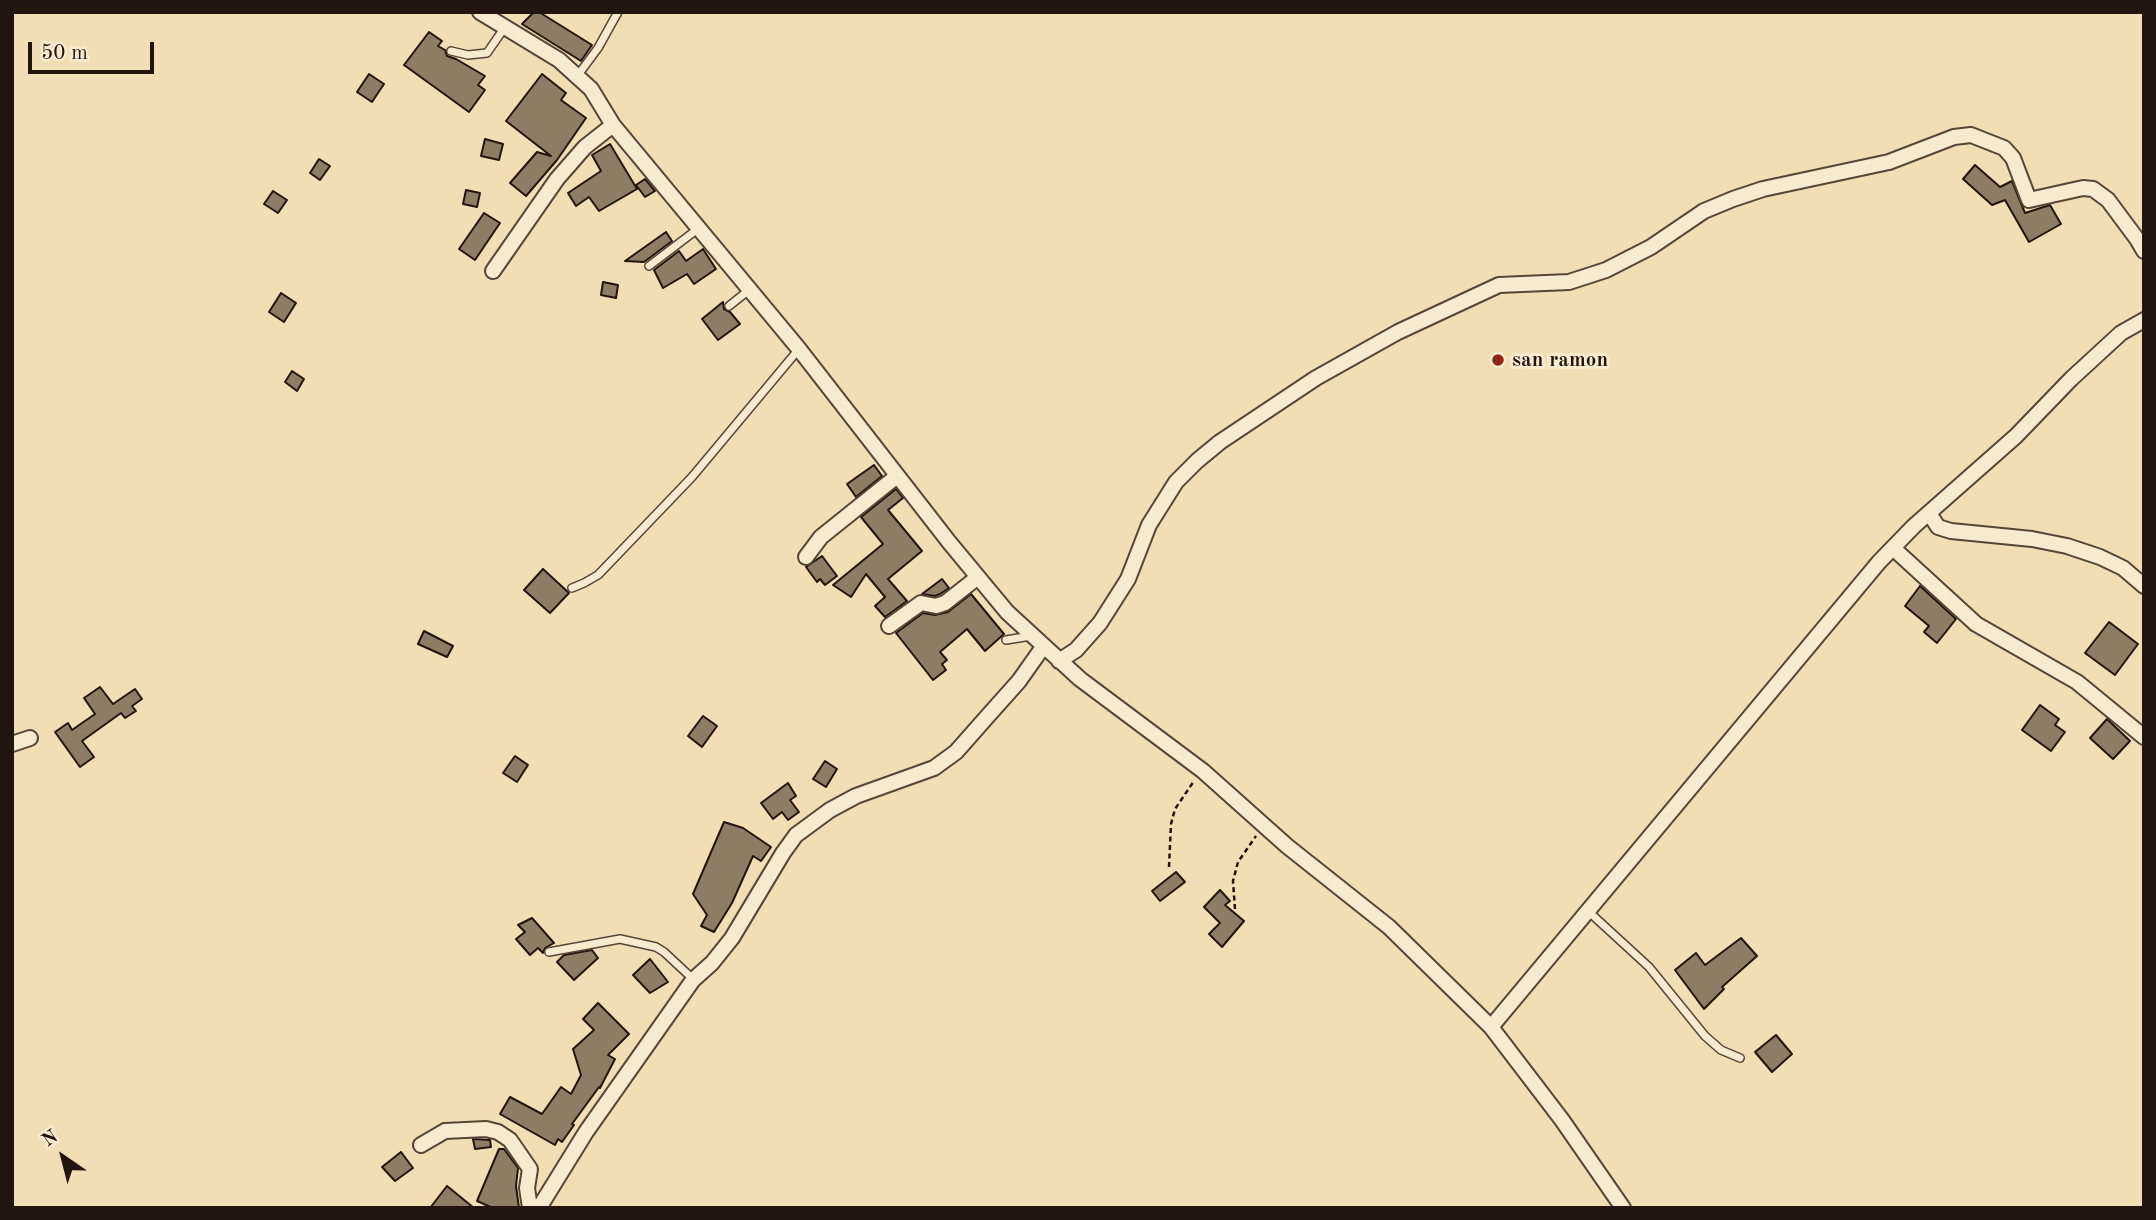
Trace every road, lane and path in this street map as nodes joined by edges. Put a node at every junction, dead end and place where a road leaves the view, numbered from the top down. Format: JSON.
{"nodes":[{"id":1,"x":618,"y":12,"type":"edge"},
{"id":2,"x":489,"y":15,"type":"edge"},
{"id":3,"x":505,"y":27,"type":"junction"},
{"id":4,"x":451,"y":51,"type":"dead end"},
{"id":5,"x":578,"y":75,"type":"junction"},
{"id":6,"x":613,"y":125,"type":"junction"},
{"id":7,"x":699,"y":228,"type":"junction"},
{"id":8,"x":2144,"y":251,"type":"edge"},
{"id":9,"x":649,"y":266,"type":"dead end"},
{"id":10,"x":493,"y":271,"type":"dead end"},
{"id":11,"x":750,"y":289,"type":"junction"},
{"id":12,"x":729,"y":306,"type":"dead end"},
{"id":13,"x":2144,"y":320,"type":"edge"},
{"id":14,"x":799,"y":349,"type":"junction"},
{"id":15,"x":897,"y":476,"type":"junction"},
{"id":16,"x":1929,"y":513,"type":"junction"},
{"id":17,"x":1893,"y":548,"type":"junction"},
{"id":18,"x":806,"y":557,"type":"dead end"},
{"id":19,"x":978,"y":577,"type":"junction"},
{"id":20,"x":2144,"y":586,"type":"edge"},
{"id":21,"x":572,"y":588,"type":"dead end"},
{"id":22,"x":889,"y":626,"type":"dead end"},
{"id":23,"x":1032,"y":636,"type":"junction"},
{"id":24,"x":1006,"y":640,"type":"dead end"},
{"id":25,"x":1043,"y":647,"type":"junction"},
{"id":26,"x":1059,"y":661,"type":"junction"},
{"id":27,"x":2144,"y":737,"type":"edge"},
{"id":28,"x":30,"y":738,"type":"dead end"},
{"id":29,"x":12,"y":744,"type":"edge"},
{"id":30,"x":1203,"y":771,"type":"junction"},
{"id":31,"x":1265,"y":826,"type":"junction"},
{"id":32,"x":1169,"y":867,"type":"dead end"},
{"id":33,"x":1235,"y":909,"type":"dead end"},
{"id":34,"x":1587,"y":911,"type":"junction"},
{"id":35,"x":549,"y":952,"type":"dead end"},
{"id":36,"x":693,"y":980,"type":"junction"},
{"id":37,"x":1491,"y":1027,"type":"junction"},
{"id":38,"x":1740,"y":1058,"type":"dead end"},
{"id":39,"x":421,"y":1145,"type":"dead end"},
{"id":40,"x":530,"y":1208,"type":"edge"},
{"id":41,"x":539,"y":1208,"type":"edge"},
{"id":42,"x":1623,"y":1208,"type":"edge"}],
"edges":[{"from":1,"to":5,"type":"lane"},
{"from":2,"to":3,"type":"street"},
{"from":3,"to":4,"type":"lane"},
{"from":3,"to":5,"type":"street"},
{"from":5,"to":6,"type":"street"},
{"from":6,"to":7,"type":"street"},
{"from":6,"to":10,"type":"street"},
{"from":7,"to":9,"type":"lane"},
{"from":7,"to":11,"type":"street"},
{"from":8,"to":26,"type":"street"},
{"from":11,"to":12,"type":"lane"},
{"from":11,"to":14,"type":"street"},
{"from":13,"to":16,"type":"street"},
{"from":14,"to":15,"type":"street"},
{"from":14,"to":21,"type":"lane"},
{"from":15,"to":18,"type":"street"},
{"from":15,"to":19,"type":"street"},
{"from":16,"to":17,"type":"street"},
{"from":16,"to":20,"type":"street"},
{"from":17,"to":27,"type":"street"},
{"from":17,"to":34,"type":"street"},
{"from":19,"to":22,"type":"street"},
{"from":19,"to":23,"type":"street"},
{"from":23,"to":24,"type":"lane"},
{"from":23,"to":25,"type":"street"},
{"from":25,"to":26,"type":"street"},
{"from":25,"to":36,"type":"street"},
{"from":26,"to":30,"type":"street"},
{"from":28,"to":29,"type":"street"},
{"from":30,"to":31,"type":"street"},
{"from":30,"to":32,"type":"path"},
{"from":31,"to":33,"type":"path"},
{"from":31,"to":37,"type":"street"},
{"from":34,"to":37,"type":"street"},
{"from":34,"to":38,"type":"lane"},
{"from":35,"to":36,"type":"lane"},
{"from":36,"to":41,"type":"street"},
{"from":37,"to":42,"type":"street"},
{"from":39,"to":40,"type":"street"}]}
